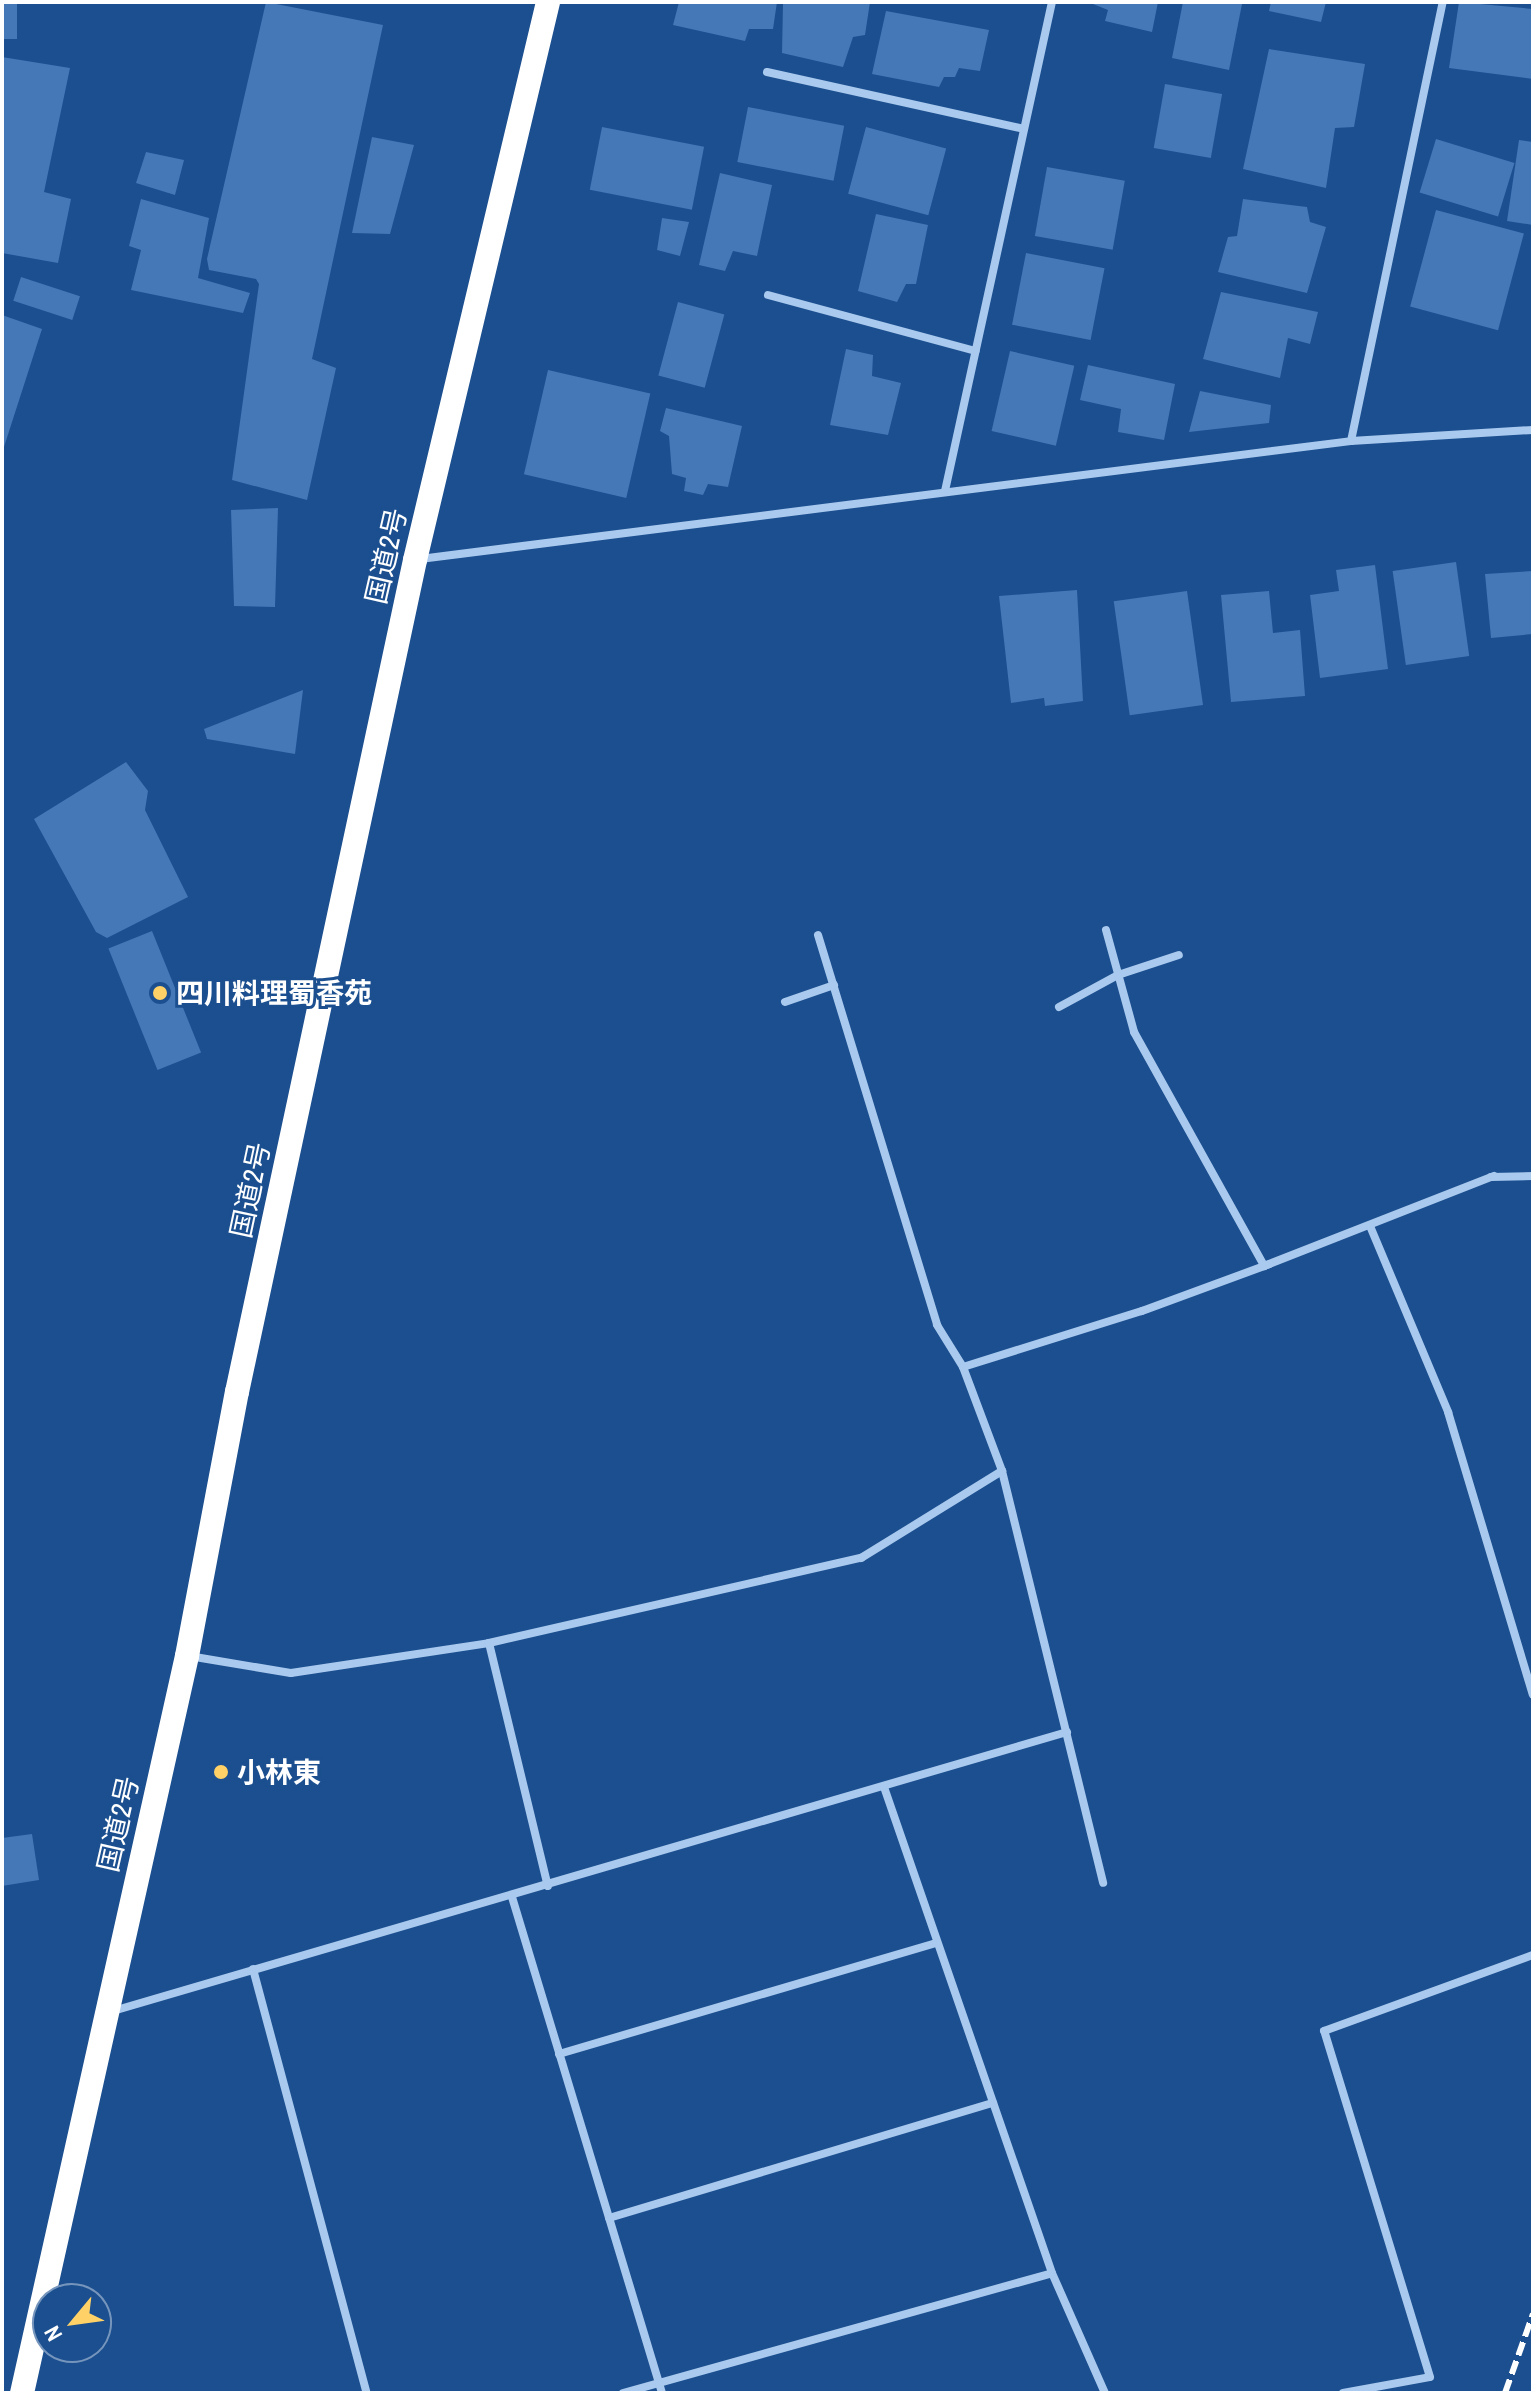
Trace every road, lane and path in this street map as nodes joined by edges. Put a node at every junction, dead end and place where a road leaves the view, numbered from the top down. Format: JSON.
{"nodes":[{"id":1,"x":548,"y":2,"type":"edge"},
{"id":2,"x":1052,"y":2,"type":"edge"},
{"id":3,"x":1443,"y":2,"type":"edge"},
{"id":4,"x":767,"y":72,"type":"dead end"},
{"id":5,"x":1024,"y":129,"type":"junction"},
{"id":6,"x":768,"y":295,"type":"dead end"},
{"id":7,"x":976,"y":351,"type":"junction"},
{"id":8,"x":1533,"y":430,"type":"edge"},
{"id":9,"x":1351,"y":441,"type":"junction"},
{"id":10,"x":945,"y":491,"type":"junction"},
{"id":11,"x":415,"y":560,"type":"junction"},
{"id":12,"x":1106,"y":930,"type":"dead end"},
{"id":13,"x":818,"y":935,"type":"dead end"},
{"id":14,"x":1179,"y":955,"type":"dead end"},
{"id":15,"x":1118,"y":975,"type":"junction"},
{"id":16,"x":834,"y":985,"type":"junction"},
{"id":17,"x":785,"y":1002,"type":"dead end"},
{"id":18,"x":1059,"y":1007,"type":"dead end"},
{"id":19,"x":1494,"y":1176,"type":"junction"},
{"id":20,"x":1533,"y":1176,"type":"edge"},
{"id":21,"x":1370,"y":1226,"type":"junction"},
{"id":22,"x":1264,"y":1266,"type":"junction"},
{"id":23,"x":963,"y":1367,"type":"junction"},
{"id":24,"x":1002,"y":1471,"type":"junction"},
{"id":25,"x":489,"y":1643,"type":"junction"},
{"id":26,"x":187,"y":1656,"type":"junction"},
{"id":27,"x":1533,"y":1695,"type":"edge"},
{"id":28,"x":1067,"y":1732,"type":"junction"},
{"id":29,"x":884,"y":1787,"type":"junction"},
{"id":30,"x":1103,"y":1883,"type":"dead end"},
{"id":31,"x":548,"y":1886,"type":"junction"},
{"id":32,"x":512,"y":1897,"type":"junction"},
{"id":33,"x":937,"y":1943,"type":"junction"},
{"id":34,"x":1533,"y":1955,"type":"edge"},
{"id":35,"x":253,"y":1969,"type":"junction"},
{"id":36,"x":105,"y":2014,"type":"junction"},
{"id":37,"x":559,"y":2054,"type":"junction"},
{"id":38,"x":993,"y":2103,"type":"junction"},
{"id":39,"x":609,"y":2218,"type":"junction"},
{"id":40,"x":1052,"y":2273,"type":"junction"},
{"id":41,"x":661,"y":2389,"type":"edge"},
{"id":42,"x":22,"y":2393,"type":"edge"},
{"id":43,"x":367,"y":2393,"type":"edge"},
{"id":44,"x":623,"y":2393,"type":"edge"},
{"id":45,"x":1105,"y":2393,"type":"edge"},
{"id":46,"x":1343,"y":2393,"type":"edge"}],
"edges":[{"from":1,"to":11,"type":"highway","name":"国道2号"},
{"from":2,"to":5,"type":"street"},
{"from":3,"to":9,"type":"street"},
{"from":4,"to":5,"type":"street"},
{"from":5,"to":7,"type":"street"},
{"from":6,"to":7,"type":"street"},
{"from":7,"to":10,"type":"street"},
{"from":8,"to":9,"type":"street"},
{"from":9,"to":10,"type":"street"},
{"from":10,"to":11,"type":"street"},
{"from":11,"to":26,"type":"highway","name":"国道2号"},
{"from":12,"to":15,"type":"street"},
{"from":13,"to":16,"type":"street"},
{"from":14,"to":15,"type":"street"},
{"from":15,"to":18,"type":"street"},
{"from":15,"to":22,"type":"street"},
{"from":16,"to":17,"type":"street"},
{"from":16,"to":23,"type":"street"},
{"from":19,"to":20,"type":"street"},
{"from":19,"to":21,"type":"street"},
{"from":19,"to":22,"type":"street"},
{"from":21,"to":22,"type":"street"},
{"from":21,"to":27,"type":"street"},
{"from":22,"to":23,"type":"street"},
{"from":23,"to":24,"type":"street"},
{"from":24,"to":25,"type":"street"},
{"from":24,"to":28,"type":"street"},
{"from":25,"to":26,"type":"street"},
{"from":25,"to":31,"type":"street"},
{"from":26,"to":36,"type":"highway","name":"国道2号"},
{"from":28,"to":29,"type":"street"},
{"from":28,"to":30,"type":"street"},
{"from":29,"to":31,"type":"street"},
{"from":29,"to":33,"type":"street"},
{"from":31,"to":32,"type":"street"},
{"from":32,"to":35,"type":"street"},
{"from":32,"to":37,"type":"street"},
{"from":33,"to":37,"type":"street"},
{"from":33,"to":38,"type":"street"},
{"from":34,"to":46,"type":"street"},
{"from":35,"to":36,"type":"street"},
{"from":35,"to":43,"type":"street"},
{"from":36,"to":42,"type":"highway","name":"国道2号"},
{"from":37,"to":39,"type":"street"},
{"from":38,"to":39,"type":"street"},
{"from":38,"to":40,"type":"street"},
{"from":39,"to":41,"type":"street"},
{"from":40,"to":41,"type":"street"},
{"from":40,"to":45,"type":"street"},
{"from":41,"to":44,"type":"street"}]}
